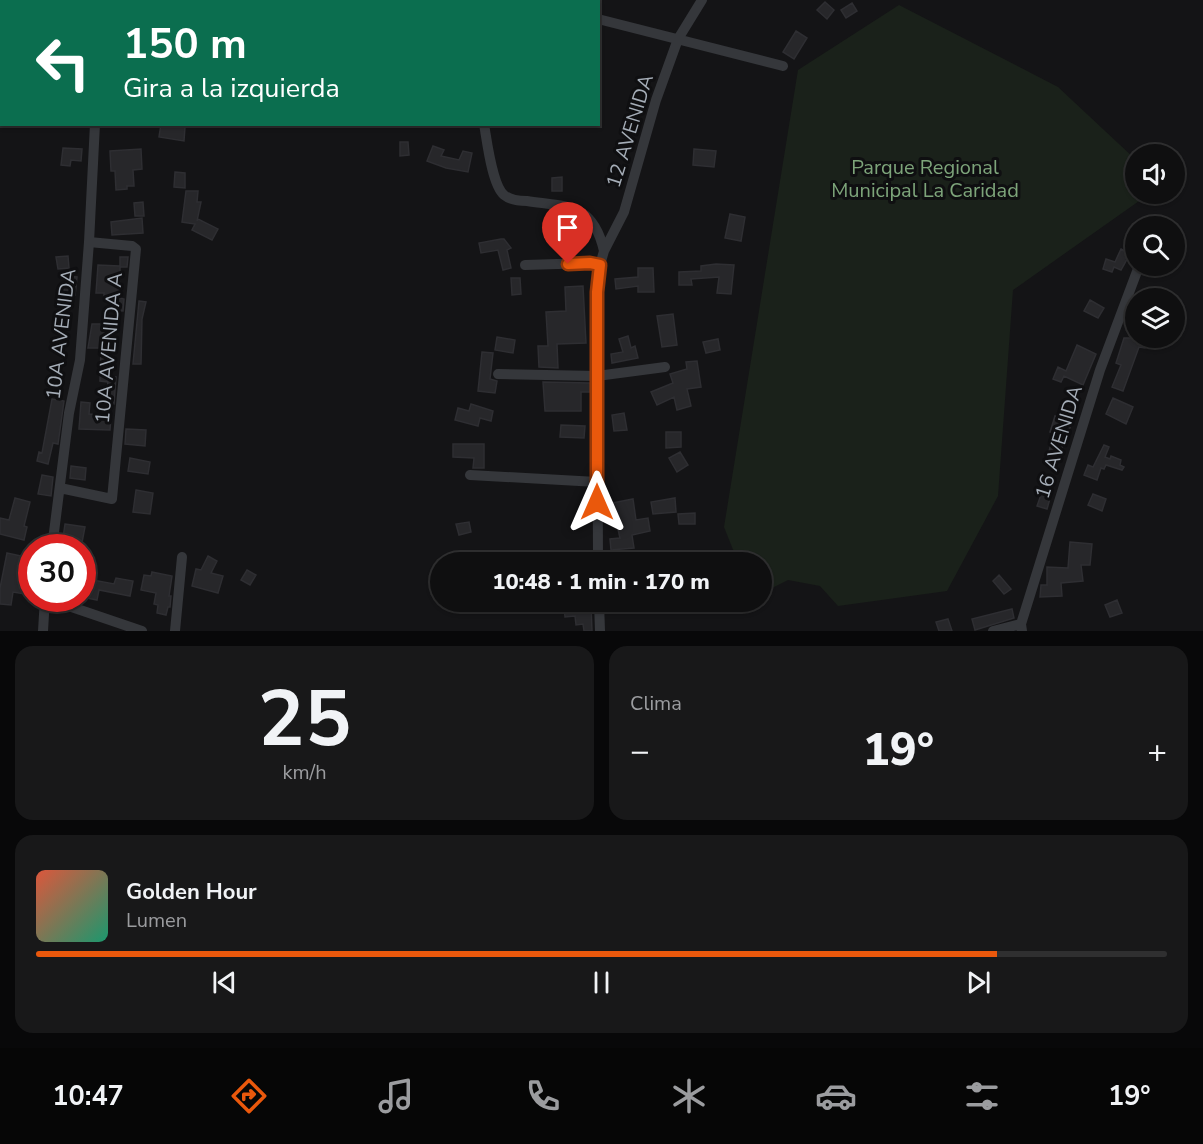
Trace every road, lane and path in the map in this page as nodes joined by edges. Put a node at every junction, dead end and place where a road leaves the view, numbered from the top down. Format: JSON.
{"nodes":[{"id":1,"x":702,"y":0,"type":"edge"},
{"id":2,"x":600,"y":20,"type":"edge"},
{"id":3,"x":678,"y":39,"type":"junction"},
{"id":4,"x":783,"y":66,"type":"dead end"},
{"id":5,"x":95,"y":126,"type":"edge"},
{"id":6,"x":484,"y":126,"type":"edge"},
{"id":7,"x":89,"y":242,"type":"junction"},
{"id":8,"x":604,"y":250,"type":"junction"},
{"id":9,"x":600,"y":265,"type":"junction"},
{"id":10,"x":525,"y":266,"type":"dead end"},
{"id":11,"x":1135,"y":276,"type":"edge"},
{"id":12,"x":665,"y":367,"type":"dead end"},
{"id":13,"x":498,"y":374,"type":"dead end"},
{"id":14,"x":597,"y":376,"type":"junction"},
{"id":15,"x":470,"y":475,"type":"dead end"},
{"id":16,"x":597,"y":482,"type":"junction"},
{"id":17,"x":60,"y":488,"type":"junction"},
{"id":18,"x":54,"y":534,"type":"edge"},
{"id":19,"x":598,"y":552,"type":"edge"},
{"id":20,"x":182,"y":557,"type":"dead end"},
{"id":21,"x":44,"y":612,"type":"edge"},
{"id":22,"x":86,"y":612,"type":"edge"},
{"id":23,"x":599,"y":612,"type":"edge"},
{"id":24,"x":1022,"y":628,"type":"edge"},
{"id":25,"x":43,"y":631,"type":"edge"},
{"id":26,"x":142,"y":631,"type":"edge"},
{"id":27,"x":175,"y":631,"type":"edge"},
{"id":28,"x":600,"y":631,"type":"edge"},
{"id":29,"x":993,"y":631,"type":"edge"}],
"edges":[{"from":1,"to":3,"type":"street","name":"12 AVENIDA"},
{"from":2,"to":3,"type":"street"},
{"from":3,"to":4,"type":"street"},
{"from":3,"to":8,"type":"street","name":"12 AVENIDA"},
{"from":5,"to":7,"type":"street","name":"10A AVENIDA"},
{"from":6,"to":8,"type":"street"},
{"from":7,"to":17,"type":"street","name":"10A AVENIDA"},
{"from":7,"to":17,"type":"street","name":"10A AVENIDA A"},
{"from":8,"to":9,"type":"street","name":"12 AVENIDA"},
{"from":9,"to":10,"type":"street"},
{"from":9,"to":14,"type":"street","name":"12 AVENIDA"},
{"from":11,"to":24,"type":"street","name":"16 AVENIDA"},
{"from":12,"to":14,"type":"street"},
{"from":13,"to":14,"type":"street"},
{"from":14,"to":16,"type":"street","name":"12 AVENIDA"},
{"from":15,"to":16,"type":"street"},
{"from":16,"to":19,"type":"street","name":"12 AVENIDA"},
{"from":17,"to":18,"type":"street","name":"10A AVENIDA"},
{"from":20,"to":27,"type":"street"},
{"from":21,"to":25,"type":"street"},
{"from":22,"to":26,"type":"street"},
{"from":23,"to":28,"type":"street"},
{"from":24,"to":29,"type":"street"}]}
